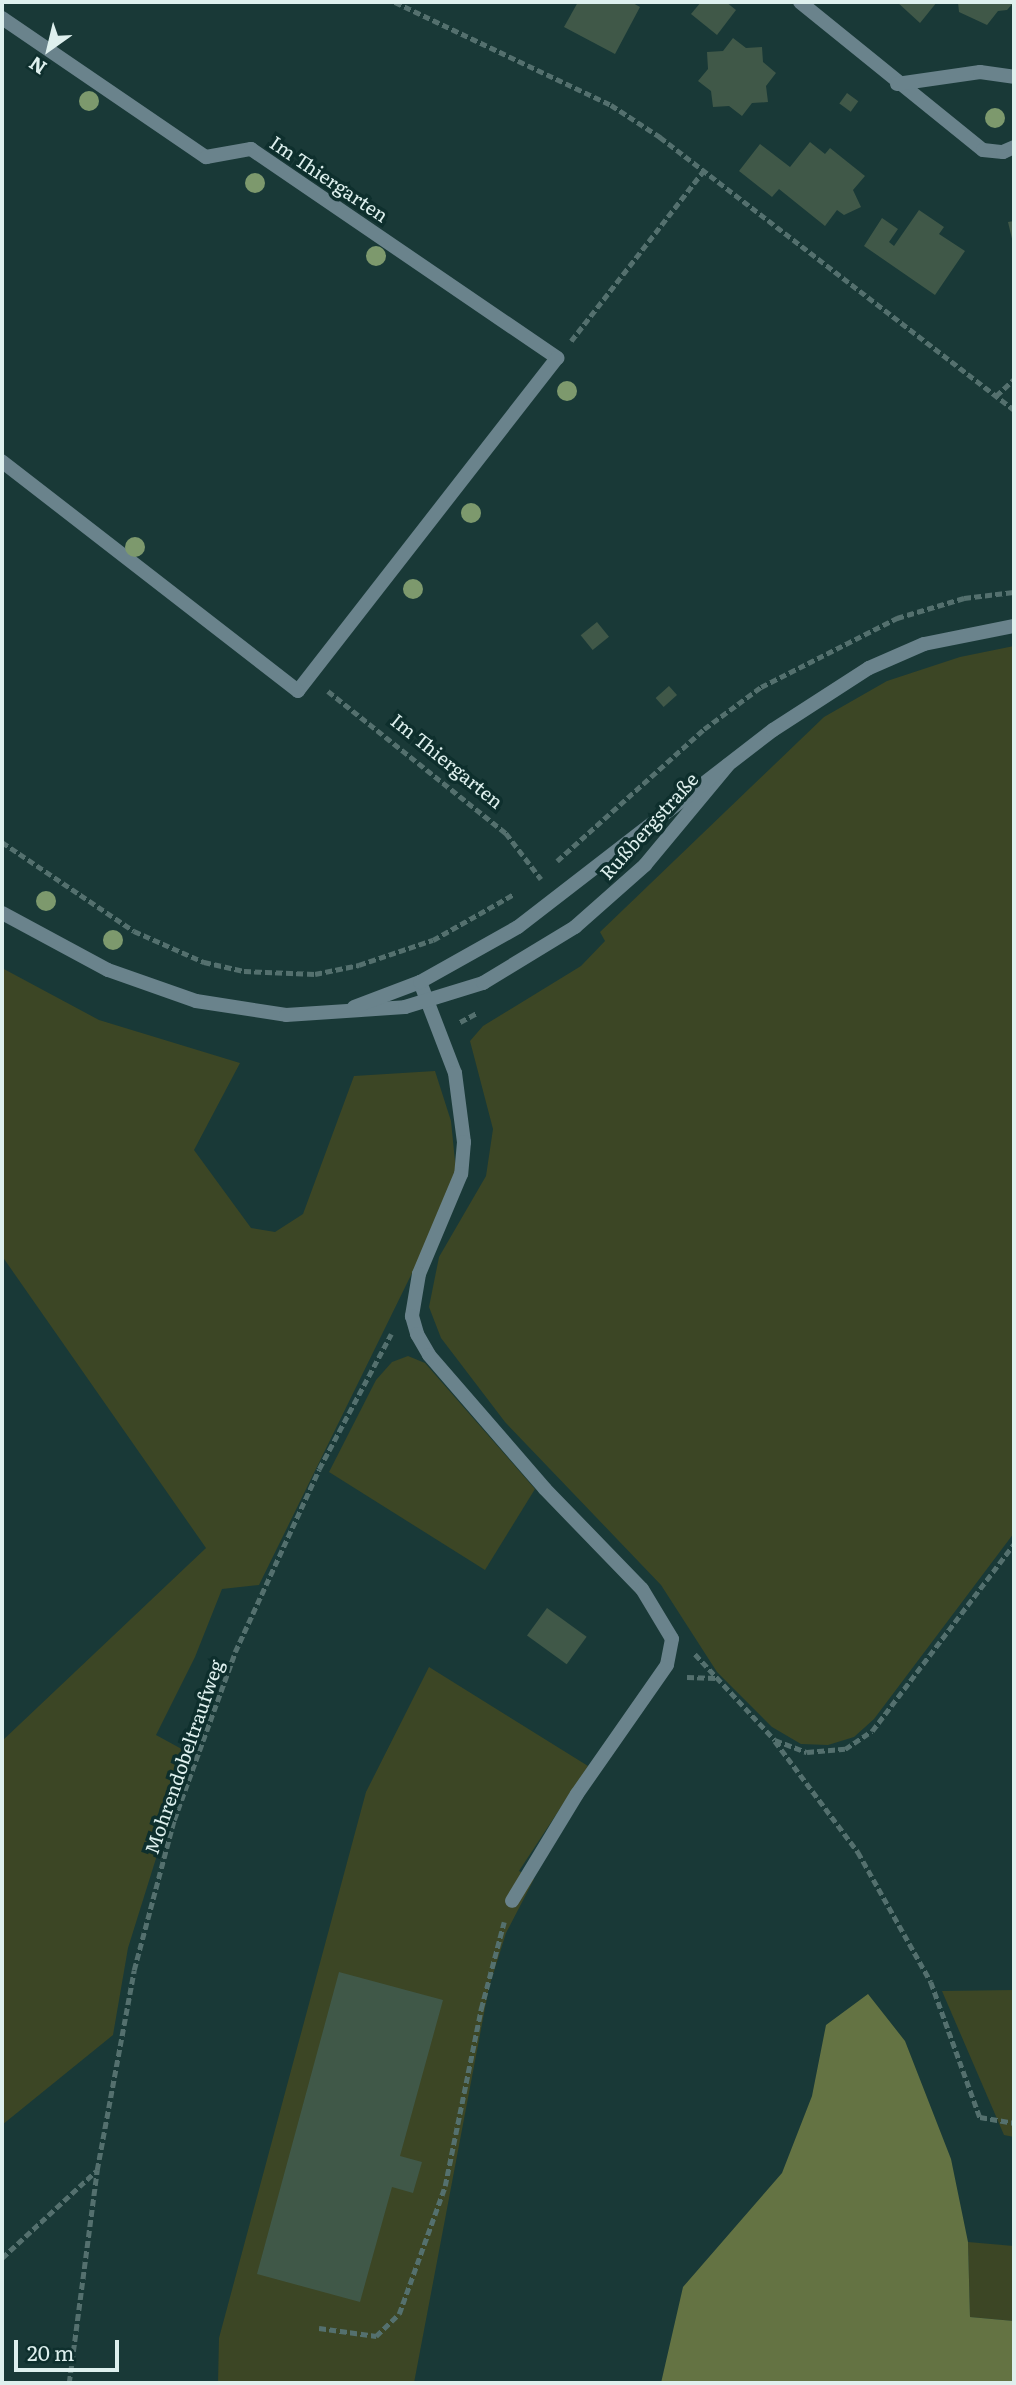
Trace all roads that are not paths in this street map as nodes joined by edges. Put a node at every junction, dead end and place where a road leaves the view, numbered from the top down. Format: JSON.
{"nodes":[{"id":1,"x":800,"y":2,"type":"edge"},
{"id":2,"x":2,"y":18,"type":"edge"},
{"id":3,"x":1014,"y":77,"type":"edge"},
{"id":4,"x":897,"y":84,"type":"junction"},
{"id":5,"x":1014,"y":147,"type":"edge"},
{"id":6,"x":2,"y":461,"type":"edge"},
{"id":7,"x":1014,"y":626,"type":"edge"},
{"id":8,"x":728,"y":765,"type":"junction"},
{"id":9,"x":2,"y":913,"type":"edge"},
{"id":10,"x":420,"y":982,"type":"junction"},
{"id":11,"x":428,"y":1001,"type":"junction"},
{"id":12,"x":329,"y":1014,"type":"junction"},
{"id":13,"x":512,"y":1901,"type":"road end"}],
"edges":[{"from":1,"to":4,"type":"street"},
{"from":2,"to":6,"type":"street","name":"Im Thiergarten"},
{"from":3,"to":4,"type":"street"},
{"from":4,"to":5,"type":"street"},
{"from":7,"to":8,"type":"street","name":"Rußbergstraße"},
{"from":8,"to":10,"type":"street","name":"Rußbergstraße"},
{"from":8,"to":11,"type":"street","name":"Rußbergstraße"},
{"from":9,"to":12,"type":"street","name":"Rußbergstraße"},
{"from":10,"to":11,"type":"street"},
{"from":10,"to":12,"type":"street","name":"Rußbergstraße"},
{"from":11,"to":12,"type":"street","name":"Rußbergstraße"},
{"from":11,"to":13,"type":"street"}]}
